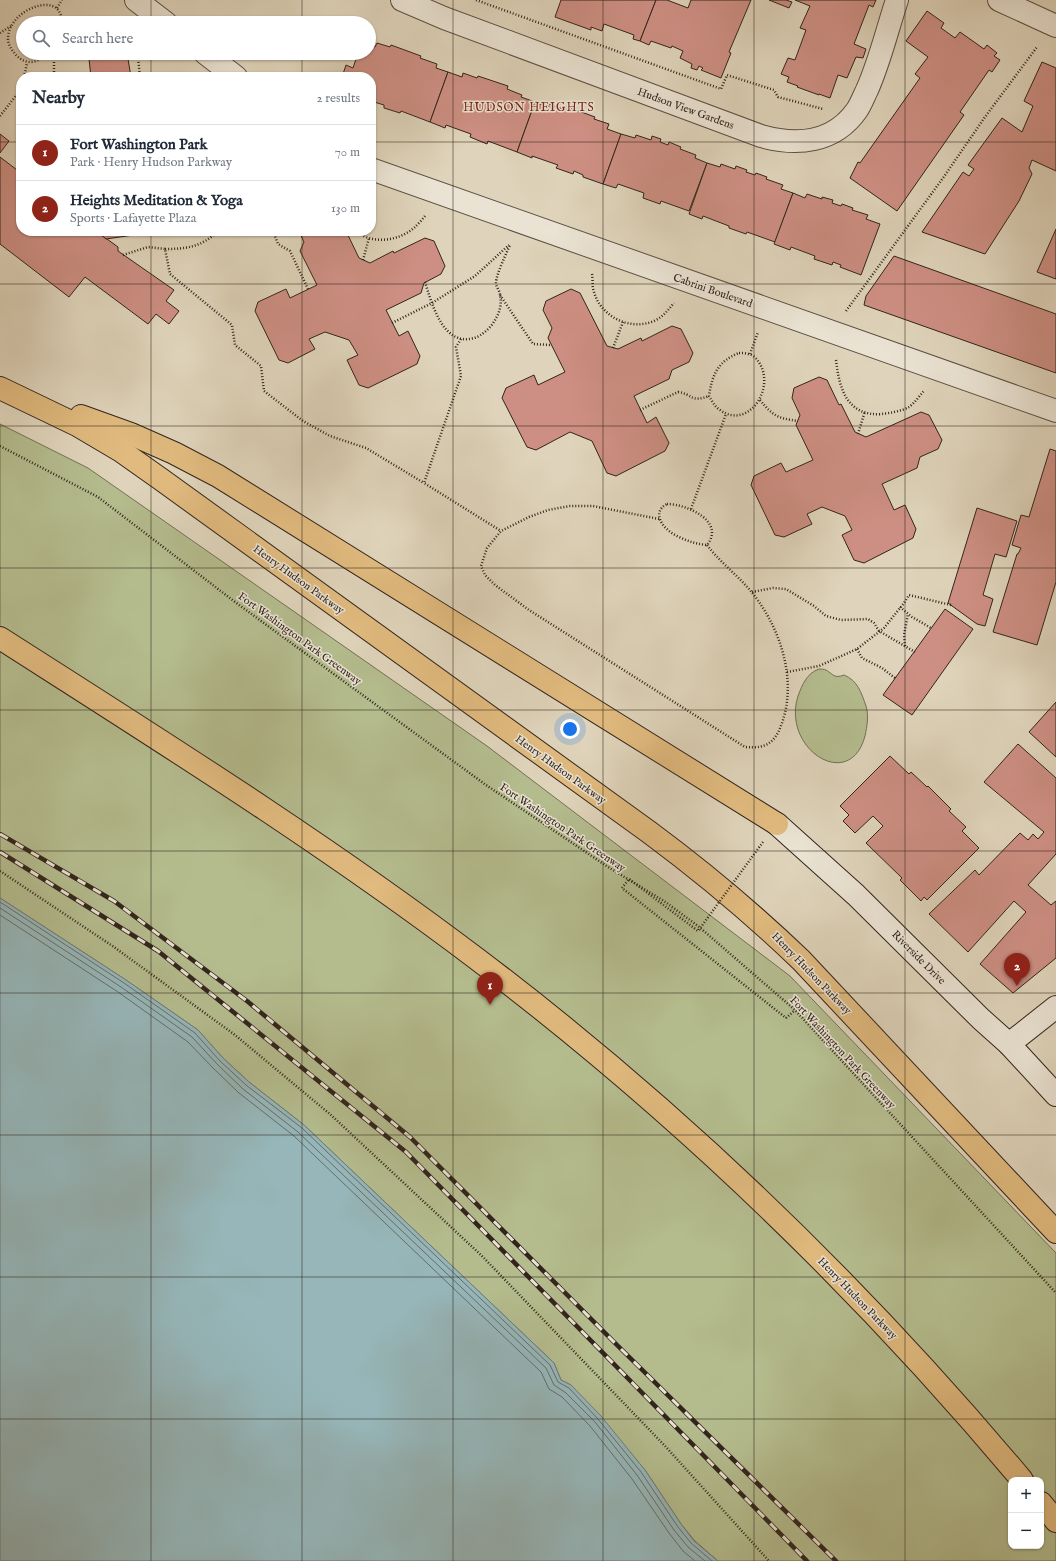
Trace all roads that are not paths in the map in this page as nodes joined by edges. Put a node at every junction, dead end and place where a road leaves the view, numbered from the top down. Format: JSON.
{"nodes":[{"id":1,"x":136,"y":0,"type":"edge"},
{"id":2,"x":402,"y":0,"type":"edge"},
{"id":3,"x":897,"y":0,"type":"edge"},
{"id":4,"x":1000,"y":0,"type":"edge"},
{"id":5,"x":157,"y":16,"type":"edge"},
{"id":6,"x":1056,"y":26,"type":"edge"},
{"id":7,"x":214,"y":60,"type":"edge"},
{"id":8,"x":230,"y":72,"type":"edge"},
{"id":9,"x":376,"y":171,"type":"edge"},
{"id":10,"x":0,"y":388,"type":"edge"},
{"id":11,"x":1056,"y":411,"type":"edge"},
{"id":12,"x":0,"y":638,"type":"edge"},
{"id":13,"x":777,"y":824,"type":"joint"},
{"id":14,"x":1056,"y":1007,"type":"edge"},
{"id":15,"x":1009,"y":1044,"type":"junction"},
{"id":16,"x":1055,"y":1093,"type":"edge"},
{"id":17,"x":1056,"y":1232,"type":"edge"},
{"id":18,"x":1019,"y":1477,"type":"edge"},
{"id":19,"x":1044,"y":1507,"type":"edge"},
{"id":20,"x":1056,"y":1521,"type":"edge"}],
"edges":[{"from":1,"to":5,"type":"street"},
{"from":2,"to":3,"type":"street","name":"Hudson View Gardens"},
{"from":4,"to":6,"type":"street"},
{"from":7,"to":8,"type":"street"},
{"from":9,"to":11,"type":"street","name":"Cabrini Boulevard"},
{"from":10,"to":13,"type":"highway"},
{"from":10,"to":17,"type":"highway","name":"Henry Hudson Parkway"},
{"from":12,"to":18,"type":"highway","name":"Henry Hudson Parkway"},
{"from":13,"to":15,"type":"street","name":"Riverside Drive"},
{"from":14,"to":15,"type":"street"},
{"from":15,"to":16,"type":"street","name":"Riverside Drive"},
{"from":19,"to":20,"type":"highway"}]}
